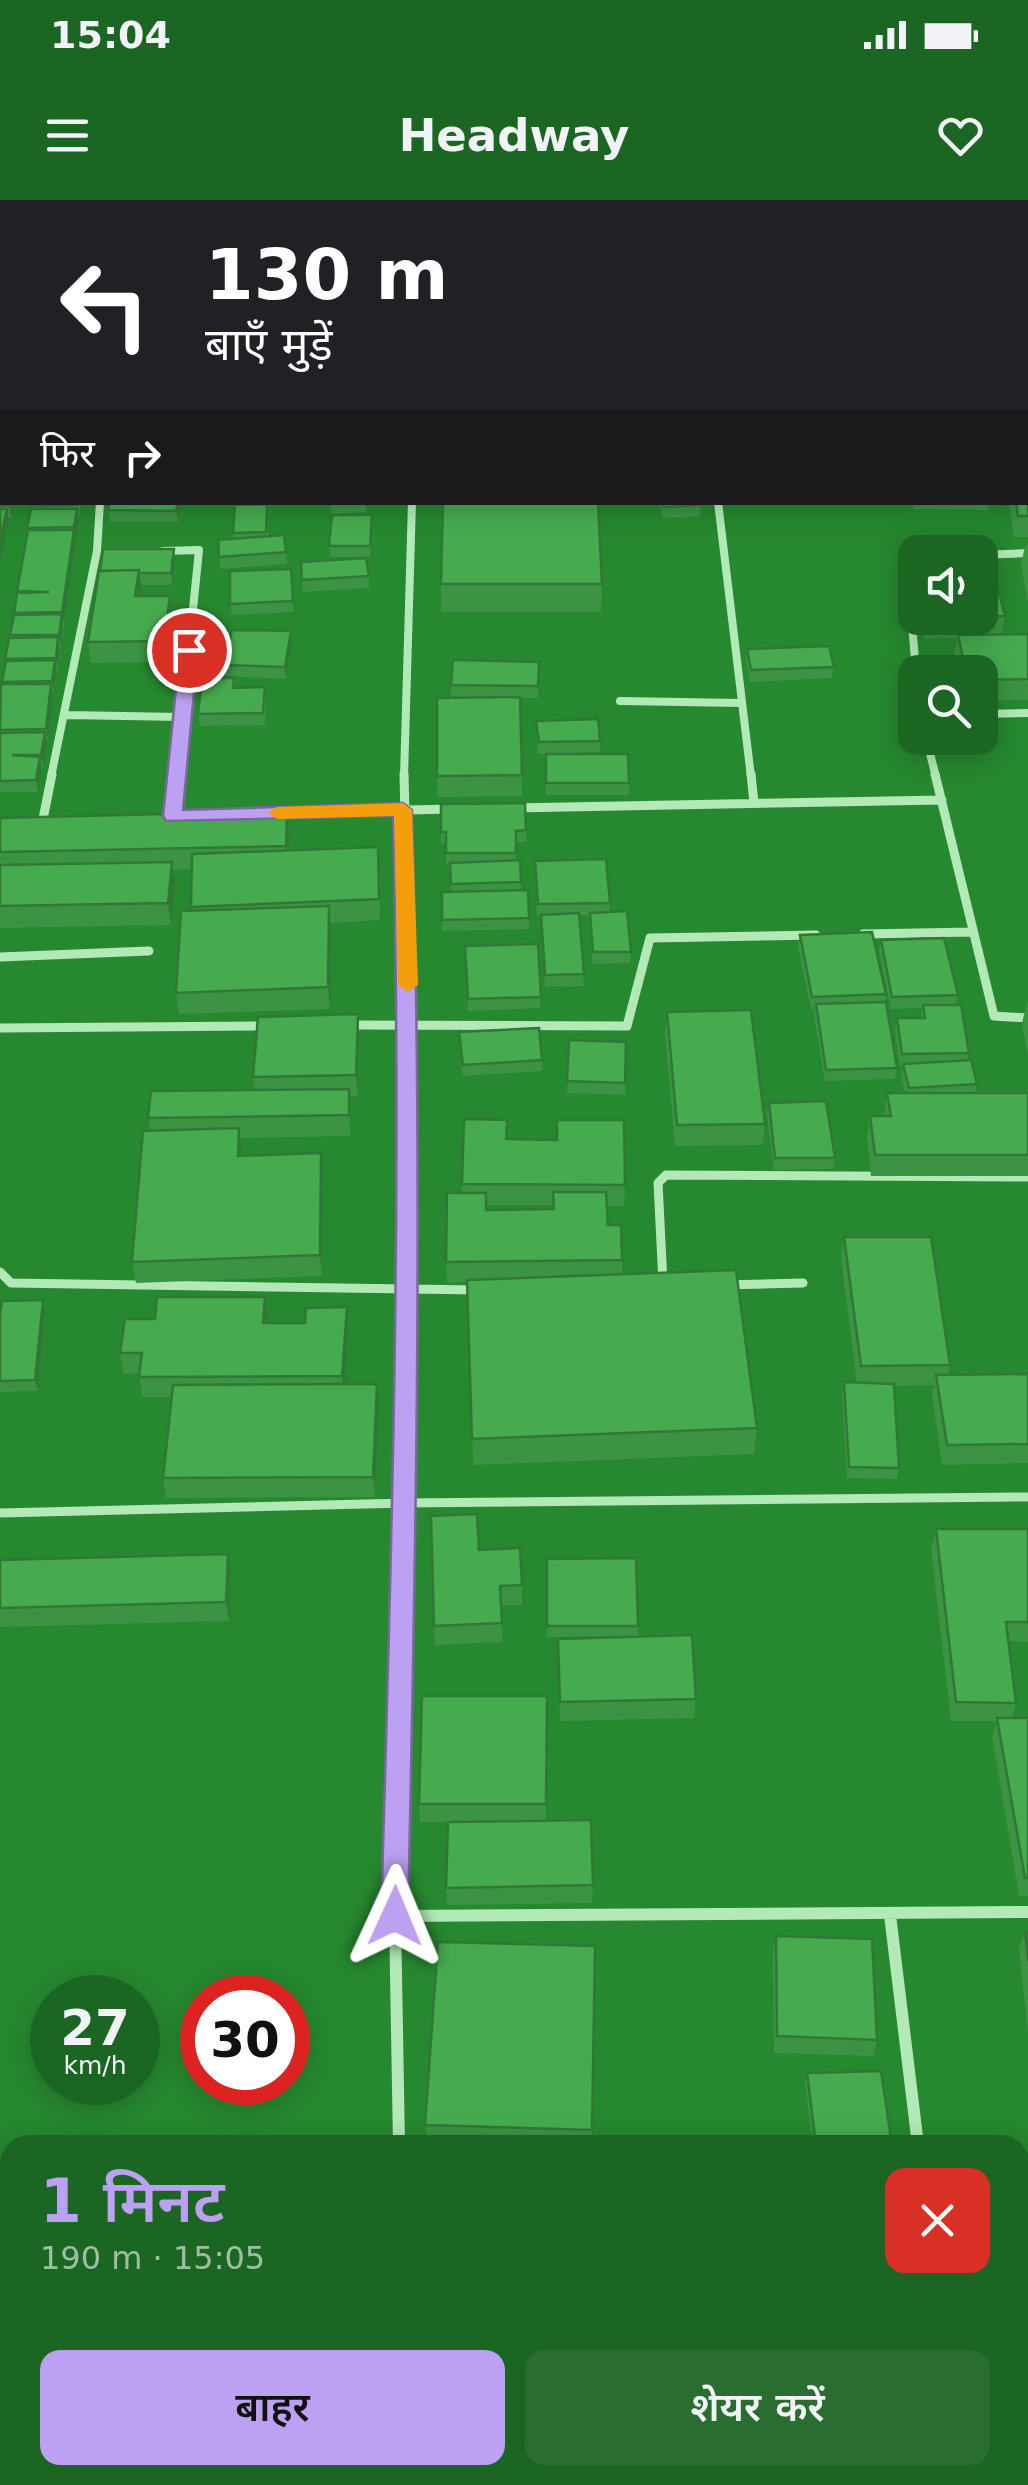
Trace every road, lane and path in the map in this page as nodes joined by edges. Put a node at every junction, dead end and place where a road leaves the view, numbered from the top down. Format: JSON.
{"nodes":[{"id":1,"x":100,"y":505,"type":"edge"},
{"id":2,"x":412,"y":505,"type":"edge"},
{"id":3,"x":718,"y":505,"type":"edge"},
{"id":4,"x":96,"y":551,"type":"junction"},
{"id":5,"x":114,"y":551,"type":"edge"},
{"id":6,"x":148,"y":551,"type":"edge"},
{"id":7,"x":1028,"y":553,"type":"edge"},
{"id":8,"x":998,"y":555,"type":"edge"},
{"id":9,"x":620,"y":702,"type":"dead end"},
{"id":10,"x":741,"y":702,"type":"junction"},
{"id":11,"x":1028,"y":713,"type":"edge"},
{"id":12,"x":66,"y":714,"type":"junction"},
{"id":13,"x":998,"y":714,"type":"edge"},
{"id":14,"x":182,"y":718,"type":"junction"},
{"id":15,"x":930,"y":755,"type":"edge"},
{"id":16,"x":942,"y":800,"type":"junction"},
{"id":17,"x":754,"y":803,"type":"junction"},
{"id":18,"x":458,"y":808,"type":"edge"},
{"id":19,"x":496,"y":808,"type":"edge"},
{"id":20,"x":403,"y":810,"type":"junction"},
{"id":21,"x":268,"y":814,"type":"edge"},
{"id":22,"x":172,"y":816,"type":"junction"},
{"id":23,"x":192,"y":816,"type":"edge"},
{"id":24,"x":154,"y":817,"type":"edge"},
{"id":25,"x":29,"y":818,"type":"edge"},
{"id":26,"x":62,"y":818,"type":"edge"},
{"id":27,"x":44,"y":819,"type":"junction"},
{"id":28,"x":972,"y":932,"type":"junction"},
{"id":29,"x":859,"y":934,"type":"edge"},
{"id":30,"x":821,"y":935,"type":"edge"},
{"id":31,"x":149,"y":951,"type":"dead end"},
{"id":32,"x":0,"y":957,"type":"edge"},
{"id":33,"x":1028,"y":1018,"type":"edge"},
{"id":34,"x":410,"y":1024,"type":"junction"},
{"id":35,"x":332,"y":1025,"type":"edge"},
{"id":36,"x":273,"y":1026,"type":"edge"},
{"id":37,"x":0,"y":1028,"type":"edge"},
{"id":38,"x":1028,"y":1178,"type":"edge"},
{"id":39,"x":0,"y":1272,"type":"edge"},
{"id":40,"x":803,"y":1283,"type":"dead end"},
{"id":41,"x":703,"y":1285,"type":"edge"},
{"id":42,"x":644,"y":1286,"type":"edge"},
{"id":43,"x":663,"y":1286,"type":"junction"},
{"id":44,"x":683,"y":1286,"type":"edge"},
{"id":45,"x":486,"y":1290,"type":"edge"},
{"id":46,"x":407,"y":1292,"type":"junction"},
{"id":47,"x":1028,"y":1497,"type":"edge"},
{"id":48,"x":405,"y":1503,"type":"junction"},
{"id":49,"x":0,"y":1513,"type":"edge"},
{"id":50,"x":1028,"y":1912,"type":"edge"},
{"id":51,"x":890,"y":1915,"type":"junction"},
{"id":52,"x":395,"y":1916,"type":"junction"},
{"id":53,"x":399,"y":2135,"type":"edge"},
{"id":54,"x":917,"y":2135,"type":"edge"}],
"edges":[{"from":1,"to":4,"type":"street"},
{"from":2,"to":20,"type":"street"},
{"from":3,"to":10,"type":"street"},
{"from":4,"to":5,"type":"street"},
{"from":4,"to":12,"type":"street"},
{"from":6,"to":14,"type":"street"},
{"from":7,"to":8,"type":"street"},
{"from":9,"to":10,"type":"street"},
{"from":10,"to":17,"type":"street"},
{"from":11,"to":13,"type":"street"},
{"from":12,"to":14,"type":"street"},
{"from":12,"to":27,"type":"street"},
{"from":14,"to":22,"type":"street"},
{"from":15,"to":16,"type":"street"},
{"from":16,"to":17,"type":"street"},
{"from":16,"to":28,"type":"street"},
{"from":17,"to":19,"type":"street"},
{"from":18,"to":20,"type":"street"},
{"from":20,"to":21,"type":"street"},
{"from":20,"to":34,"type":"street"},
{"from":22,"to":23,"type":"street"},
{"from":22,"to":24,"type":"street"},
{"from":25,"to":27,"type":"street"},
{"from":26,"to":27,"type":"street"},
{"from":28,"to":29,"type":"street"},
{"from":28,"to":33,"type":"street"},
{"from":30,"to":34,"type":"street"},
{"from":31,"to":32,"type":"street"},
{"from":34,"to":35,"type":"street"},
{"from":34,"to":46,"type":"street"},
{"from":36,"to":37,"type":"street"},
{"from":38,"to":43,"type":"street"},
{"from":39,"to":46,"type":"street"},
{"from":40,"to":41,"type":"street"},
{"from":42,"to":43,"type":"street"},
{"from":43,"to":44,"type":"street"},
{"from":45,"to":46,"type":"street"},
{"from":46,"to":48,"type":"street"},
{"from":47,"to":48,"type":"street"},
{"from":48,"to":49,"type":"street"},
{"from":48,"to":52,"type":"street"},
{"from":50,"to":51,"type":"street"},
{"from":51,"to":52,"type":"street"},
{"from":51,"to":54,"type":"street"},
{"from":52,"to":53,"type":"street"}]}
